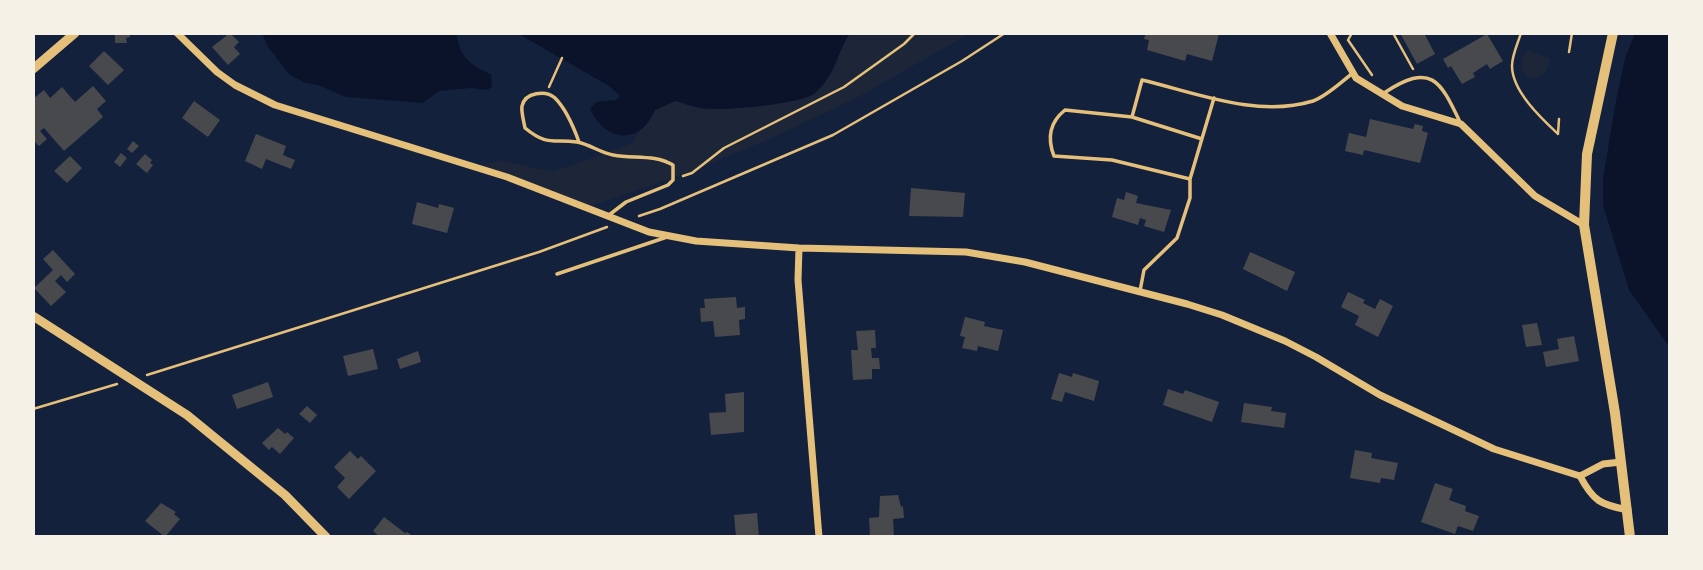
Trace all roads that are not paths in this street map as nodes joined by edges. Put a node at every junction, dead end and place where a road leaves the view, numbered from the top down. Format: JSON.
{"nodes":[{"id":1,"x":75,"y":33,"type":"edge"},
{"id":2,"x":177,"y":33,"type":"edge"},
{"id":3,"x":1330,"y":33,"type":"edge"},
{"id":4,"x":1613,"y":33,"type":"edge"},
{"id":5,"x":33,"y":69,"type":"edge"},
{"id":6,"x":1353,"y":74,"type":"junction"},
{"id":7,"x":1383,"y":94,"type":"junction"},
{"id":8,"x":1214,"y":98,"type":"junction"},
{"id":9,"x":1132,"y":117,"type":"junction"},
{"id":10,"x":1461,"y":124,"type":"junction"},
{"id":11,"x":1202,"y":139,"type":"junction"},
{"id":12,"x":579,"y":142,"type":"junction"},
{"id":13,"x":1190,"y":179,"type":"junction"},
{"id":14,"x":608,"y":217,"type":"junction"},
{"id":15,"x":1584,"y":225,"type":"junction"},
{"id":16,"x":669,"y":237,"type":"junction"},
{"id":17,"x":799,"y":248,"type":"junction"},
{"id":18,"x":557,"y":274,"type":"dead end"},
{"id":19,"x":1139,"y":293,"type":"junction"},
{"id":20,"x":33,"y":316,"type":"edge"},
{"id":21,"x":1621,"y":462,"type":"junction"},
{"id":22,"x":1580,"y":476,"type":"junction"},
{"id":23,"x":1628,"y":510,"type":"junction"},
{"id":24,"x":326,"y":537,"type":"edge"},
{"id":25,"x":820,"y":537,"type":"edge"},
{"id":26,"x":1630,"y":537,"type":"edge"}],
"edges":[{"from":1,"to":5,"type":"street"},
{"from":2,"to":14,"type":"street"},
{"from":3,"to":6,"type":"street"},
{"from":4,"to":15,"type":"main road"},
{"from":6,"to":7,"type":"street"},
{"from":6,"to":8,"type":"lane"},
{"from":7,"to":10,"type":"street"},
{"from":7,"to":10,"type":"lane"},
{"from":8,"to":9,"type":"lane"},
{"from":8,"to":11,"type":"lane"},
{"from":9,"to":11,"type":"lane"},
{"from":9,"to":13,"type":"lane"},
{"from":10,"to":15,"type":"street"},
{"from":11,"to":13,"type":"lane"},
{"from":12,"to":12,"type":"lane"},
{"from":12,"to":14,"type":"lane"},
{"from":13,"to":19,"type":"lane"},
{"from":14,"to":16,"type":"street"},
{"from":15,"to":21,"type":"main road"},
{"from":16,"to":17,"type":"street"},
{"from":16,"to":18,"type":"lane"},
{"from":17,"to":19,"type":"street"},
{"from":17,"to":25,"type":"street"},
{"from":19,"to":22,"type":"street"},
{"from":20,"to":24,"type":"street"},
{"from":21,"to":22,"type":"street"},
{"from":21,"to":23,"type":"main road"},
{"from":22,"to":23,"type":"street"},
{"from":23,"to":26,"type":"main road"}]}
